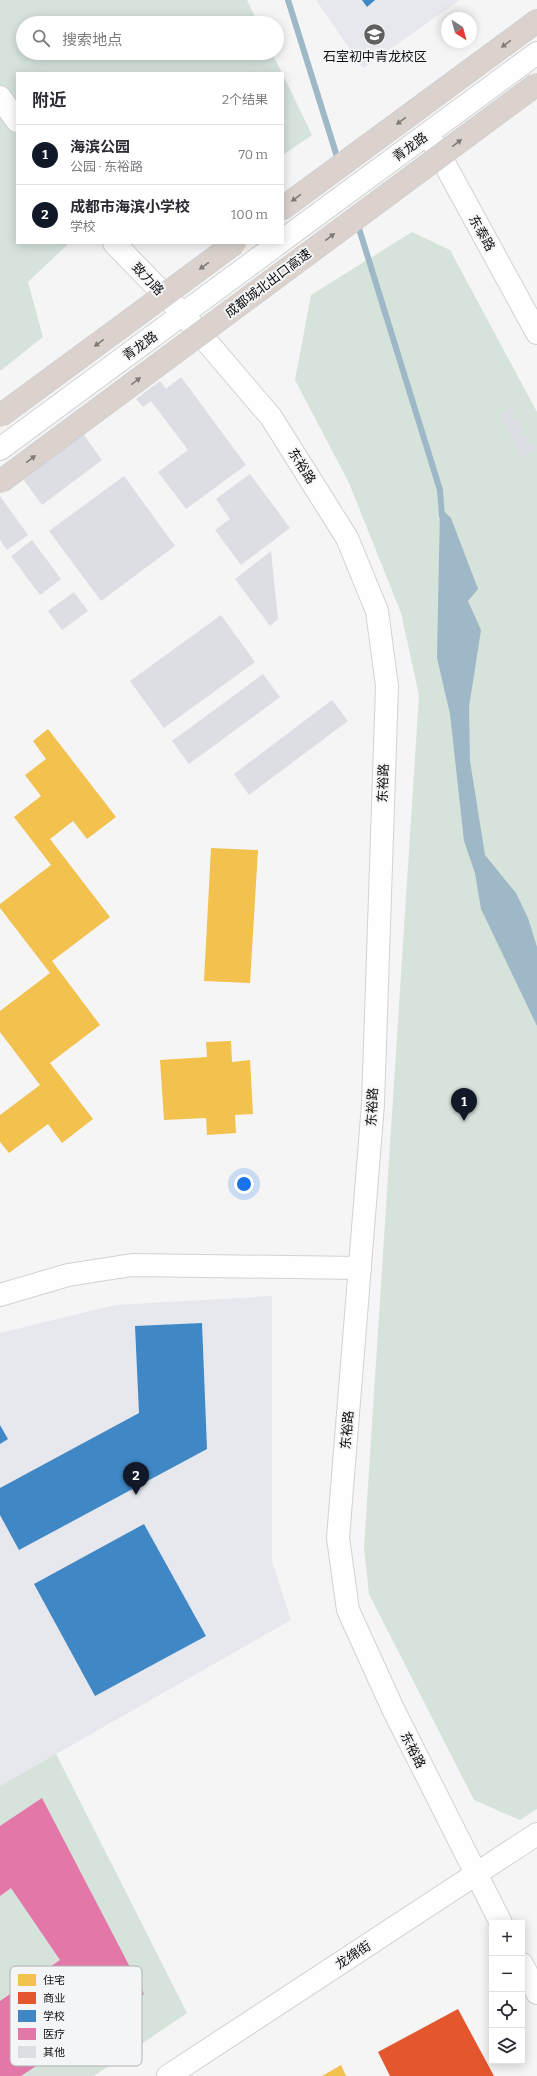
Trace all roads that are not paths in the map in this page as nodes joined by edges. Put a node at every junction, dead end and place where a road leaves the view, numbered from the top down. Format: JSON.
{"nodes":[{"id":1,"x":537,"y":21,"type":"edge"},
{"id":2,"x":537,"y":53,"type":"edge"},
{"id":3,"x":537,"y":84,"type":"edge"},
{"id":4,"x":0,"y":97,"type":"edge"},
{"id":5,"x":16,"y":120,"type":"edge"},
{"id":6,"x":428,"y":133,"type":"junction"},
{"id":7,"x":284,"y":207,"type":"edge"},
{"id":8,"x":284,"y":239,"type":"edge"},
{"id":9,"x":115,"y":244,"type":"edge"},
{"id":10,"x":234,"y":244,"type":"edge"},
{"id":11,"x":278,"y":244,"type":"edge"},
{"id":12,"x":183,"y":314,"type":"junction"},
{"id":13,"x":537,"y":333,"type":"edge"},
{"id":14,"x":0,"y":416,"type":"edge"},
{"id":15,"x":0,"y":449,"type":"edge"},
{"id":16,"x":0,"y":482,"type":"edge"},
{"id":17,"x":360,"y":1268,"type":"junction"},
{"id":18,"x":0,"y":1295,"type":"edge"},
{"id":19,"x":537,"y":1834,"type":"edge"},
{"id":20,"x":476,"y":1874,"type":"junction"},
{"id":21,"x":499,"y":1920,"type":"edge"},
{"id":22,"x":525,"y":1970,"type":"edge"},
{"id":23,"x":537,"y":1993,"type":"edge"},
{"id":24,"x":168,"y":2076,"type":"edge"}],
"edges":[{"from":1,"to":7,"type":"highway","one_way":true},
{"from":2,"to":6,"type":"street","name":"青龙路"},
{"from":16,"to":3,"type":"highway","name":"成都城北出口高速","one_way":true,"bridge":true},
{"from":4,"to":5,"type":"street"},
{"from":6,"to":8,"type":"street","name":"青龙路"},
{"from":6,"to":13,"type":"street","name":"东泰路"},
{"from":9,"to":12,"type":"street","name":"致力路"},
{"from":10,"to":14,"type":"highway","one_way":true,"bridge":true},
{"from":11,"to":12,"type":"street","name":"青龙路"},
{"from":12,"to":15,"type":"street","name":"青龙路"},
{"from":12,"to":17,"type":"street","name":"东裕路"},
{"from":17,"to":18,"type":"street"},
{"from":17,"to":20,"type":"street","name":"东裕路"},
{"from":19,"to":20,"type":"street","name":"龙绵街"},
{"from":20,"to":21,"type":"street","name":"东裕路"},
{"from":20,"to":24,"type":"street","name":"龙绵街"},
{"from":22,"to":23,"type":"street"}]}
